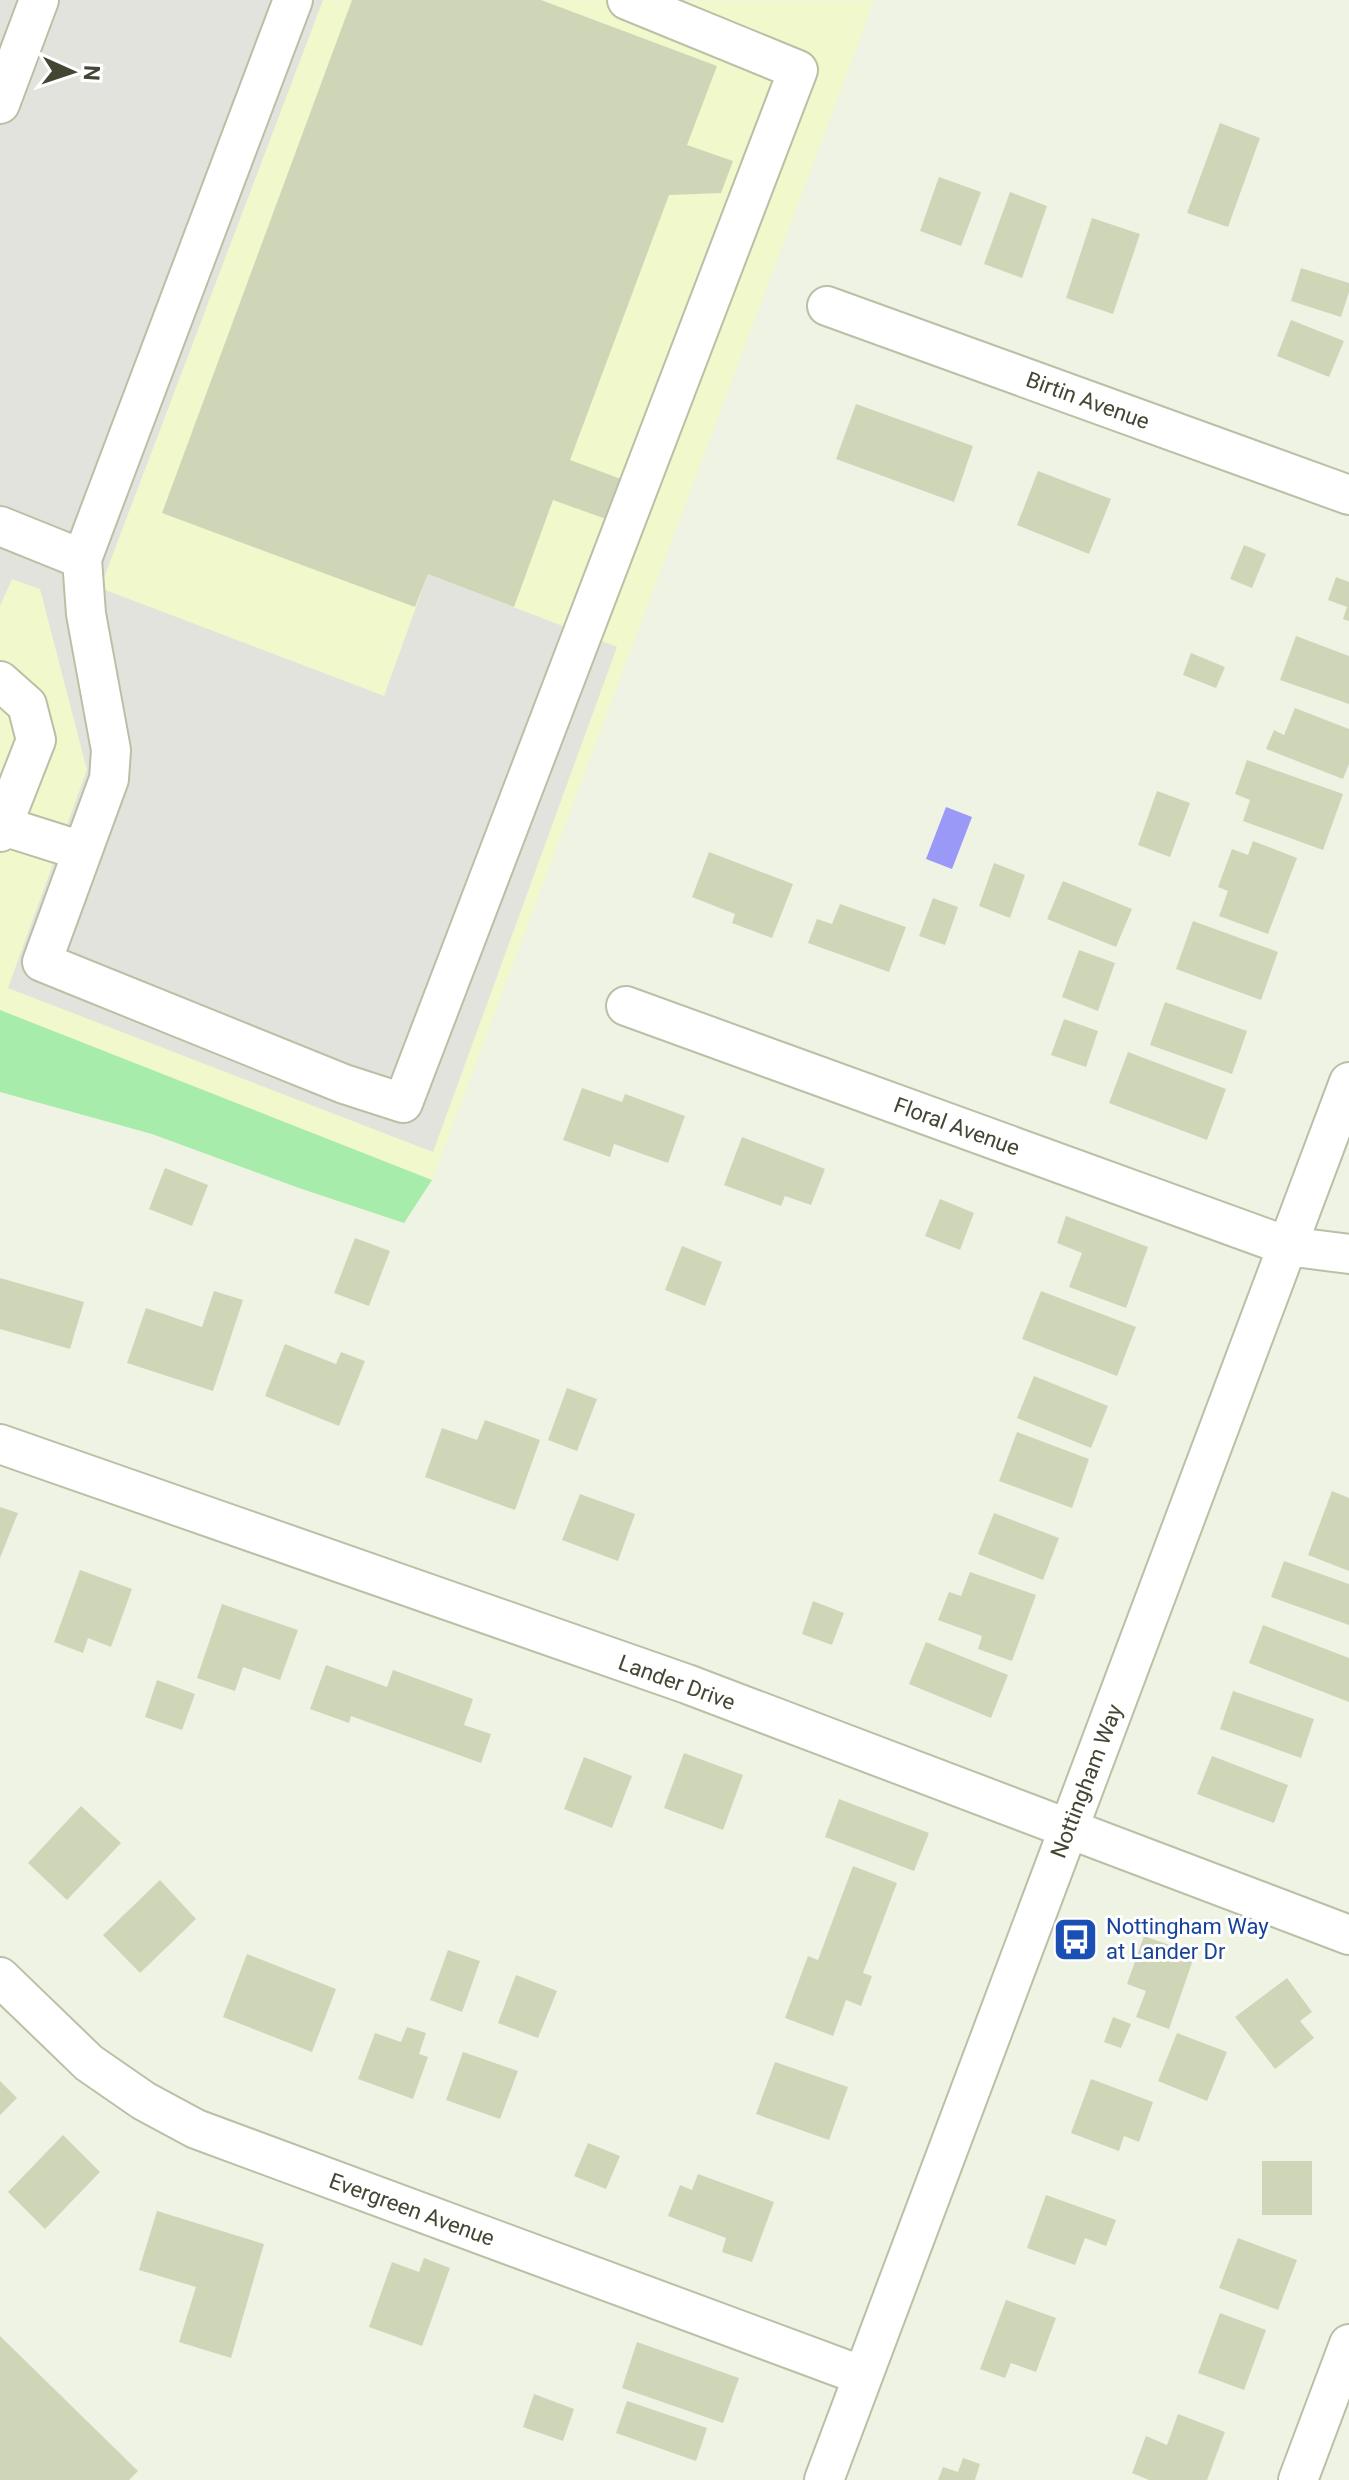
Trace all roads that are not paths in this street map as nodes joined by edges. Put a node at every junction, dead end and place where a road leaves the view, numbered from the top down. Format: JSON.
{"nodes":[{"id":1,"x":39,"y":0,"type":"edge"},
{"id":2,"x":293,"y":0,"type":"edge"},
{"id":3,"x":627,"y":0,"type":"edge"},
{"id":4,"x":0,"y":104,"type":"edge"},
{"id":5,"x":827,"y":306,"type":"dead end"},
{"id":6,"x":1349,"y":495,"type":"edge"},
{"id":7,"x":0,"y":526,"type":"edge"},
{"id":8,"x":82,"y":559,"type":"junction"},
{"id":9,"x":0,"y":681,"type":"edge"},
{"id":10,"x":1,"y":828,"type":"edge"},
{"id":11,"x":82,"y":851,"type":"junction"},
{"id":12,"x":626,"y":1006,"type":"dead end"},
{"id":13,"x":1349,"y":1082,"type":"edge"},
{"id":14,"x":1287,"y":1246,"type":"junction"},
{"id":15,"x":1349,"y":1254,"type":"edge"},
{"id":16,"x":0,"y":1444,"type":"edge"},
{"id":17,"x":1068,"y":1828,"type":"junction"},
{"id":18,"x":1349,"y":1935,"type":"edge"},
{"id":19,"x":0,"y":1977,"type":"edge"},
{"id":20,"x":1349,"y":2344,"type":"edge"},
{"id":21,"x":863,"y":2376,"type":"junction"},
{"id":22,"x":824,"y":2480,"type":"edge"},
{"id":23,"x":1298,"y":2480,"type":"edge"}],
"edges":[{"from":1,"to":4,"type":"street"},
{"from":2,"to":8,"type":"street"},
{"from":3,"to":11,"type":"street"},
{"from":5,"to":6,"type":"street","name":"Birtin Avenue"},
{"from":7,"to":8,"type":"street"},
{"from":8,"to":11,"type":"street"},
{"from":9,"to":10,"type":"street"},
{"from":10,"to":11,"type":"street"},
{"from":12,"to":14,"type":"street","name":"Floral Avenue"},
{"from":13,"to":14,"type":"street","name":"Nottingham Way"},
{"from":14,"to":15,"type":"street","name":"Floral Avenue"},
{"from":14,"to":17,"type":"street","name":"Nottingham Way"},
{"from":16,"to":17,"type":"street","name":"Lander Drive"},
{"from":17,"to":18,"type":"street","name":"Lander Drive"},
{"from":17,"to":21,"type":"street","name":"Nottingham Way"},
{"from":19,"to":21,"type":"street","name":"Evergreen Avenue"},
{"from":20,"to":23,"type":"street"},
{"from":21,"to":22,"type":"street","name":"Nottingham Way"}]}
